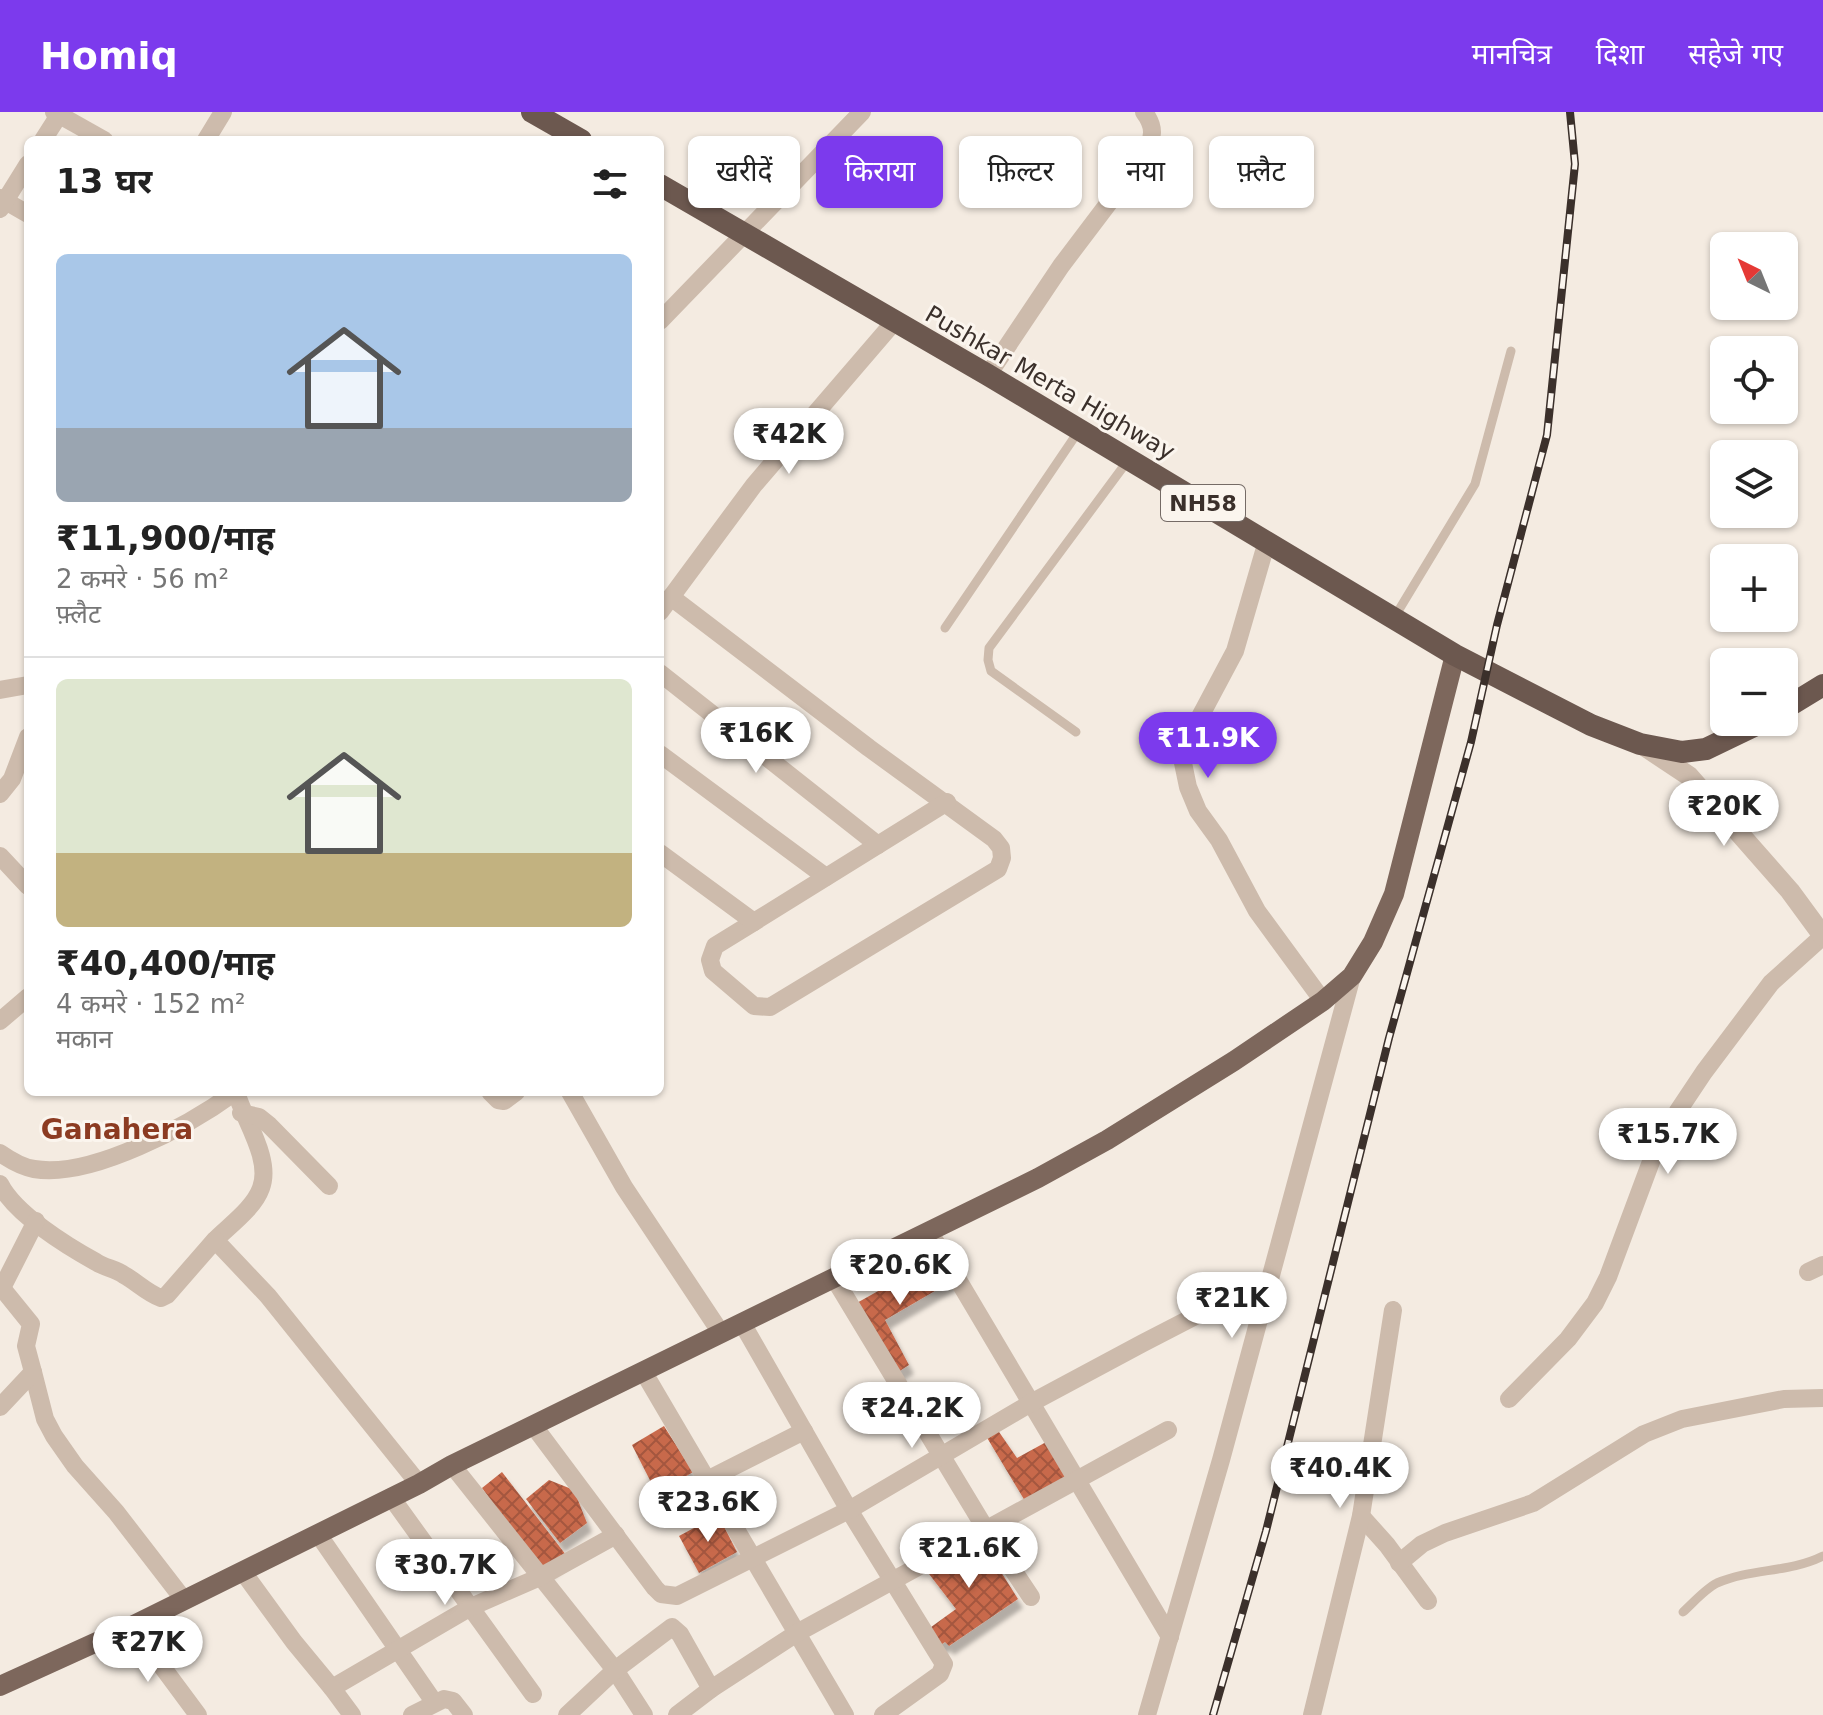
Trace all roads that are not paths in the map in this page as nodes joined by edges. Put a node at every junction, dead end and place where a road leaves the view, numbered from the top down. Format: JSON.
{"nodes":[{"id":1,"x":223,"y":112,"type":"edge"},
{"id":2,"x":532,"y":112,"type":"edge"},
{"id":3,"x":862,"y":112,"type":"edge"},
{"id":4,"x":1144,"y":112,"type":"edge"},
{"id":5,"x":58,"y":113,"type":"edge"},
{"id":6,"x":45,"y":136,"type":"edge"},
{"id":7,"x":97,"y":136,"type":"edge"},
{"id":8,"x":208,"y":136,"type":"edge"},
{"id":9,"x":574,"y":136,"type":"edge"},
{"id":10,"x":24,"y":170,"type":"edge"},
{"id":11,"x":664,"y":187,"type":"edge"},
{"id":12,"x":2,"y":202,"type":"edge"},
{"id":13,"x":24,"y":212,"type":"edge"},
{"id":14,"x":745,"y":233,"type":"junction"},
{"id":15,"x":664,"y":317,"type":"edge"},
{"id":16,"x":894,"y":322,"type":"junction"},
{"id":17,"x":1511,"y":351,"type":"dead end"},
{"id":18,"x":988,"y":375,"type":"junction"},
{"id":19,"x":1080,"y":429,"type":"junction"},
{"id":20,"x":1129,"y":459,"type":"junction"},
{"id":21,"x":1267,"y":541,"type":"junction"},
{"id":22,"x":665,"y":605,"type":"edge"},
{"id":23,"x":1394,"y":618,"type":"junction"},
{"id":24,"x":945,"y":628,"type":"dead end"},
{"id":25,"x":1455,"y":655,"type":"junction"},
{"id":26,"x":664,"y":676,"type":"edge"},
{"id":27,"x":1823,"y":685,"type":"edge"},
{"id":28,"x":24,"y":686,"type":"edge"},
{"id":29,"x":0,"y":690,"type":"edge"},
{"id":30,"x":1798,"y":700,"type":"edge"},
{"id":31,"x":1076,"y":732,"type":"dead end"},
{"id":32,"x":1733,"y":736,"type":"edge"},
{"id":33,"x":1640,"y":744,"type":"junction"},
{"id":34,"x":24,"y":748,"type":"edge"},
{"id":35,"x":664,"y":757,"type":"edge"},
{"id":36,"x":0,"y":794,"type":"edge"},
{"id":37,"x":947,"y":802,"type":"junction"},
{"id":38,"x":878,"y":845,"type":"junction"},
{"id":39,"x":0,"y":856,"type":"edge"},
{"id":40,"x":664,"y":856,"type":"edge"},
{"id":41,"x":826,"y":877,"type":"junction"},
{"id":42,"x":24,"y":882,"type":"edge"},
{"id":43,"x":754,"y":922,"type":"junction"},
{"id":44,"x":1823,"y":936,"type":"edge"},
{"id":45,"x":1352,"y":976,"type":"junction"},
{"id":46,"x":24,"y":1000,"type":"edge"},
{"id":47,"x":1323,"y":1001,"type":"junction"},
{"id":48,"x":0,"y":1021,"type":"edge"},
{"id":49,"x":230,"y":1096,"type":"edge"},
{"id":50,"x":237,"y":1096,"type":"edge"},
{"id":51,"x":494,"y":1096,"type":"edge"},
{"id":52,"x":511,"y":1096,"type":"edge"},
{"id":53,"x":572,"y":1096,"type":"edge"},
{"id":54,"x":241,"y":1113,"type":"junction"},
{"id":55,"x":0,"y":1153,"type":"edge"},
{"id":56,"x":0,"y":1184,"type":"edge"},
{"id":57,"x":329,"y":1186,"type":"dead end"},
{"id":58,"x":36,"y":1221,"type":"junction"},
{"id":59,"x":929,"y":1231,"type":"junction"},
{"id":60,"x":215,"y":1240,"type":"junction"},
{"id":61,"x":834,"y":1278,"type":"junction"},
{"id":62,"x":1268,"y":1290,"type":"junction"},
{"id":63,"x":1393,"y":1310,"type":"dead end"},
{"id":64,"x":742,"y":1323,"type":"junction"},
{"id":65,"x":721,"y":1333,"type":"junction"},
{"id":66,"x":643,"y":1371,"type":"junction"},
{"id":67,"x":33,"y":1372,"type":"junction"},
{"id":68,"x":1823,"y":1398,"type":"edge"},
{"id":69,"x":1509,"y":1399,"type":"dead end"},
{"id":70,"x":1031,"y":1403,"type":"junction"},
{"id":71,"x":0,"y":1407,"type":"edge"},
{"id":72,"x":533,"y":1425,"type":"junction"},
{"id":73,"x":1168,"y":1430,"type":"dead end"},
{"id":74,"x":804,"y":1431,"type":"junction"},
{"id":75,"x":941,"y":1457,"type":"junction"},
{"id":76,"x":452,"y":1465,"type":"junction"},
{"id":77,"x":707,"y":1480,"type":"junction"},
{"id":78,"x":1076,"y":1480,"type":"junction"},
{"id":79,"x":419,"y":1484,"type":"junction"},
{"id":80,"x":391,"y":1497,"type":"junction"},
{"id":81,"x":661,"y":1508,"type":"dead end"},
{"id":82,"x":849,"y":1510,"type":"junction"},
{"id":83,"x":1361,"y":1516,"type":"junction"},
{"id":84,"x":985,"y":1528,"type":"junction"},
{"id":85,"x":318,"y":1534,"type":"junction"},
{"id":86,"x":616,"y":1535,"type":"junction"},
{"id":87,"x":1823,"y":1556,"type":"edge"},
{"id":88,"x":754,"y":1559,"type":"junction"},
{"id":89,"x":1399,"y":1563,"type":"junction"},
{"id":90,"x":243,"y":1572,"type":"junction"},
{"id":91,"x":540,"y":1577,"type":"junction"},
{"id":92,"x":893,"y":1582,"type":"junction"},
{"id":93,"x":1031,"y":1597,"type":"dead end"},
{"id":94,"x":184,"y":1600,"type":"junction"},
{"id":95,"x":1428,"y":1601,"type":"dead end"},
{"id":96,"x":471,"y":1607,"type":"junction"},
{"id":97,"x":1683,"y":1612,"type":"dead end"},
{"id":98,"x":132,"y":1626,"type":"junction"},
{"id":99,"x":797,"y":1633,"type":"junction"},
{"id":100,"x":1170,"y":1637,"type":"junction"},
{"id":101,"x":399,"y":1648,"type":"junction"},
{"id":102,"x":615,"y":1670,"type":"junction"},
{"id":103,"x":0,"y":1686,"type":"edge"},
{"id":104,"x":332,"y":1688,"type":"junction"},
{"id":105,"x":711,"y":1689,"type":"junction"},
{"id":106,"x":533,"y":1694,"type":"dead end"},
{"id":107,"x":434,"y":1702,"type":"junction"},
{"id":108,"x":198,"y":1715,"type":"edge"},
{"id":109,"x":352,"y":1715,"type":"edge"},
{"id":110,"x":412,"y":1715,"type":"edge"},
{"id":111,"x":464,"y":1715,"type":"edge"},
{"id":112,"x":567,"y":1715,"type":"edge"},
{"id":113,"x":644,"y":1715,"type":"edge"},
{"id":114,"x":677,"y":1715,"type":"edge"},
{"id":115,"x":845,"y":1715,"type":"edge"},
{"id":116,"x":883,"y":1715,"type":"edge"},
{"id":117,"x":1147,"y":1715,"type":"edge"},
{"id":118,"x":1312,"y":1715,"type":"edge"}],
"edges":[{"from":1,"to":8,"type":"street"},
{"from":2,"to":9,"type":"highway"},
{"from":3,"to":14,"type":"street"},
{"from":4,"to":18,"type":"street"},
{"from":5,"to":6,"type":"street"},
{"from":5,"to":7,"type":"street"},
{"from":10,"to":12,"type":"street"},
{"from":11,"to":14,"type":"highway","name":"Pushkar Merta Highway","number":"NH58"},
{"from":12,"to":13,"type":"street"},
{"from":14,"to":15,"type":"street"},
{"from":14,"to":16,"type":"highway","name":"Pushkar Merta Highway","number":"NH58"},
{"from":16,"to":18,"type":"highway","name":"Pushkar Merta Highway","number":"NH58"},
{"from":16,"to":22,"type":"street"},
{"from":17,"to":23,"type":"lane"},
{"from":18,"to":19,"type":"highway","name":"Pushkar Merta Highway","number":"NH58"},
{"from":19,"to":20,"type":"highway","name":"Pushkar Merta Highway","number":"NH58"},
{"from":19,"to":24,"type":"lane"},
{"from":20,"to":21,"type":"highway","name":"Pushkar Merta Highway","number":"NH58"},
{"from":20,"to":31,"type":"lane"},
{"from":21,"to":23,"type":"highway","name":"Pushkar Merta Highway","number":"NH58"},
{"from":21,"to":47,"type":"street"},
{"from":22,"to":37,"type":"street"},
{"from":23,"to":25,"type":"highway","name":"Pushkar Merta Highway","number":"NH58"},
{"from":25,"to":33,"type":"highway","name":"Pushkar Merta Highway","number":"NH58"},
{"from":25,"to":45,"type":"main road"},
{"from":26,"to":38,"type":"street"},
{"from":27,"to":30,"type":"highway"},
{"from":28,"to":29,"type":"street"},
{"from":32,"to":33,"type":"highway","name":"Pushkar Merta Highway","number":"NH58"},
{"from":33,"to":44,"type":"street"},
{"from":34,"to":36,"type":"street"},
{"from":35,"to":41,"type":"street"},
{"from":37,"to":38,"type":"street"},
{"from":37,"to":43,"type":"street"},
{"from":38,"to":41,"type":"street"},
{"from":39,"to":42,"type":"street"},
{"from":40,"to":43,"type":"street"},
{"from":41,"to":43,"type":"street"},
{"from":44,"to":69,"type":"street"},
{"from":45,"to":47,"type":"main road"},
{"from":45,"to":62,"type":"street"},
{"from":46,"to":48,"type":"street"},
{"from":47,"to":59,"type":"main road"},
{"from":49,"to":55,"type":"street"},
{"from":50,"to":54,"type":"street"},
{"from":51,"to":52,"type":"street"},
{"from":53,"to":65,"type":"street"},
{"from":54,"to":57,"type":"street"},
{"from":54,"to":60,"type":"street"},
{"from":56,"to":58,"type":"street"},
{"from":58,"to":60,"type":"street"},
{"from":58,"to":67,"type":"street"},
{"from":59,"to":61,"type":"main road"},
{"from":59,"to":70,"type":"street"},
{"from":60,"to":79,"type":"street"},
{"from":61,"to":64,"type":"main road"},
{"from":61,"to":75,"type":"street"},
{"from":62,"to":70,"type":"street"},
{"from":62,"to":100,"type":"street"},
{"from":63,"to":83,"type":"street"},
{"from":64,"to":65,"type":"main road"},
{"from":64,"to":74,"type":"street"},
{"from":65,"to":66,"type":"main road"},
{"from":66,"to":72,"type":"main road"},
{"from":66,"to":77,"type":"street"},
{"from":67,"to":71,"type":"street"},
{"from":67,"to":94,"type":"street"},
{"from":68,"to":89,"type":"street"},
{"from":70,"to":75,"type":"street"},
{"from":70,"to":78,"type":"street"},
{"from":72,"to":76,"type":"main road"},
{"from":72,"to":86,"type":"street"},
{"from":73,"to":78,"type":"street"},
{"from":74,"to":77,"type":"street"},
{"from":74,"to":82,"type":"street"},
{"from":75,"to":82,"type":"street"},
{"from":75,"to":84,"type":"street"},
{"from":76,"to":79,"type":"main road"},
{"from":76,"to":91,"type":"street"},
{"from":77,"to":81,"type":"street"},
{"from":77,"to":88,"type":"street"},
{"from":78,"to":84,"type":"street"},
{"from":78,"to":100,"type":"street"},
{"from":79,"to":80,"type":"main road"},
{"from":80,"to":85,"type":"main road"},
{"from":80,"to":96,"type":"street"},
{"from":82,"to":88,"type":"street"},
{"from":82,"to":92,"type":"street"},
{"from":83,"to":89,"type":"street"},
{"from":83,"to":118,"type":"street"},
{"from":84,"to":92,"type":"street"},
{"from":84,"to":93,"type":"street"},
{"from":85,"to":90,"type":"main road"},
{"from":85,"to":101,"type":"street"},
{"from":86,"to":88,"type":"street"},
{"from":86,"to":91,"type":"street"},
{"from":87,"to":97,"type":"lane"},
{"from":88,"to":99,"type":"street"},
{"from":89,"to":95,"type":"street"},
{"from":90,"to":94,"type":"main road"},
{"from":90,"to":104,"type":"street"},
{"from":91,"to":96,"type":"street"},
{"from":91,"to":102,"type":"street"},
{"from":92,"to":99,"type":"street"},
{"from":92,"to":116,"type":"street"},
{"from":94,"to":98,"type":"main road"},
{"from":96,"to":101,"type":"street"},
{"from":96,"to":106,"type":"street"},
{"from":98,"to":103,"type":"main road"},
{"from":98,"to":108,"type":"street"},
{"from":99,"to":105,"type":"street"},
{"from":99,"to":115,"type":"street"},
{"from":100,"to":117,"type":"street"},
{"from":101,"to":104,"type":"street"},
{"from":101,"to":107,"type":"street"},
{"from":102,"to":105,"type":"street"},
{"from":102,"to":112,"type":"street"},
{"from":102,"to":113,"type":"street"},
{"from":104,"to":109,"type":"street"},
{"from":105,"to":114,"type":"street"},
{"from":107,"to":110,"type":"street"},
{"from":107,"to":111,"type":"street"}]}
